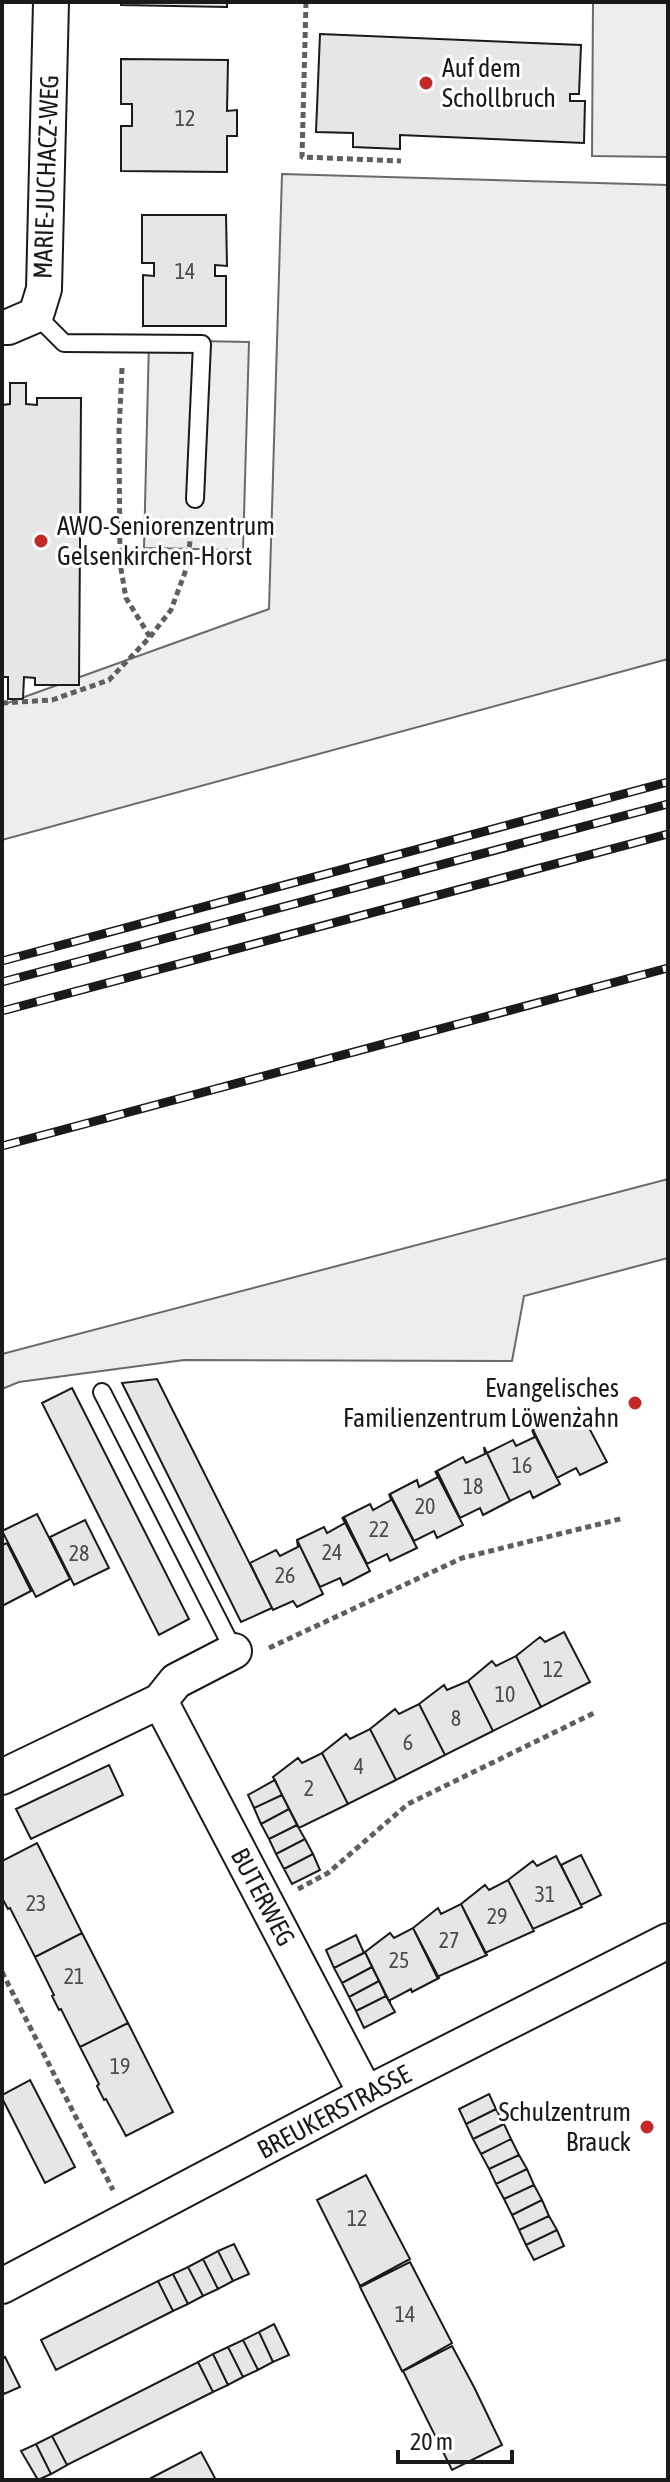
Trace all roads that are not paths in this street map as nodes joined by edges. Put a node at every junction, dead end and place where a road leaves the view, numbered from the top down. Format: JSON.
{"nodes":[{"id":1,"x":51,"y":2,"type":"edge"},
{"id":2,"x":36,"y":315,"type":"junction"},
{"id":3,"x":2,"y":327,"type":"edge"},
{"id":4,"x":195,"y":499,"type":"road end"},
{"id":5,"x":102,"y":1392,"type":"dead end"},
{"id":6,"x":234,"y":1651,"type":"joint"},
{"id":7,"x":160,"y":1701,"type":"junction"},
{"id":8,"x":2,"y":1777,"type":"edge"},
{"id":9,"x":668,"y":1941,"type":"edge"},
{"id":10,"x":366,"y":2094,"type":"junction"},
{"id":11,"x":2,"y":2286,"type":"edge"}],
"edges":[{"from":1,"to":2,"type":"street","name":"MARIE-JUCHACZ-WEG"},
{"from":2,"to":3,"type":"street","name":"MARIE-JUCHACZ-WEG"},
{"from":2,"to":4,"type":"lane"},
{"from":5,"to":6,"type":"lane"},
{"from":6,"to":7,"type":"street"},
{"from":7,"to":8,"type":"street"},
{"from":7,"to":10,"type":"street","name":"BUTERWEG"},
{"from":9,"to":10,"type":"street","name":"BREUKERSTRASSE"},
{"from":10,"to":11,"type":"street","name":"BREUKERSTRASSE"}]}
